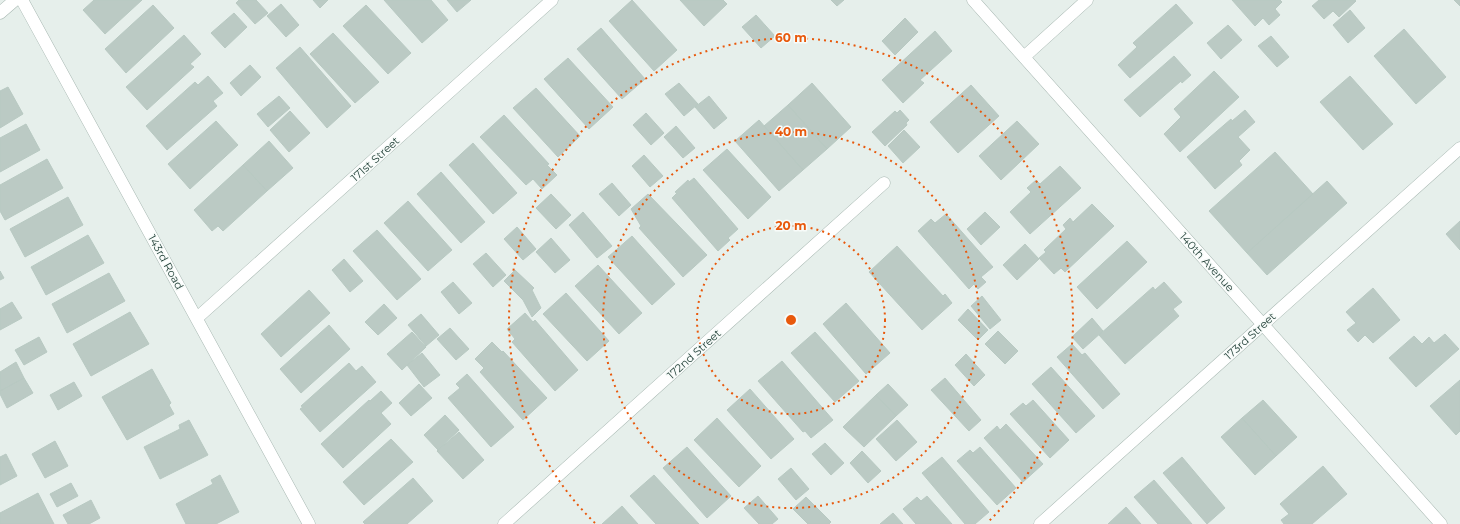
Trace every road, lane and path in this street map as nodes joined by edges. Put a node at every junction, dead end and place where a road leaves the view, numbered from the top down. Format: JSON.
{"nodes":[{"id":1,"x":15,"y":0,"type":"edge"},
{"id":2,"x":22,"y":0,"type":"edge"},
{"id":3,"x":552,"y":0,"type":"edge"},
{"id":4,"x":973,"y":0,"type":"edge"},
{"id":5,"x":1087,"y":0,"type":"edge"},
{"id":6,"x":0,"y":14,"type":"edge"},
{"id":7,"x":1024,"y":57,"type":"junction"},
{"id":8,"x":1460,"y":148,"type":"edge"},
{"id":9,"x":884,"y":183,"type":"dead end"},
{"id":10,"x":197,"y":318,"type":"junction"},
{"id":11,"x":1263,"y":324,"type":"junction"},
{"id":12,"x":309,"y":524,"type":"edge"},
{"id":13,"x":504,"y":524,"type":"edge"},
{"id":14,"x":1040,"y":524,"type":"edge"},
{"id":15,"x":1441,"y":524,"type":"edge"}],
"edges":[{"from":1,"to":6,"type":"street"},
{"from":2,"to":10,"type":"street","name":"143rd Road"},
{"from":3,"to":10,"type":"street","name":"171st Street"},
{"from":4,"to":7,"type":"street","name":"140th Avenue"},
{"from":5,"to":7,"type":"street"},
{"from":7,"to":11,"type":"street","name":"140th Avenue"},
{"from":8,"to":11,"type":"street","name":"173rd Street"},
{"from":9,"to":13,"type":"street","name":"172nd Street"},
{"from":10,"to":12,"type":"street","name":"143rd Road"},
{"from":11,"to":14,"type":"street","name":"173rd Street"},
{"from":11,"to":15,"type":"street","name":"140th Avenue"}]}
